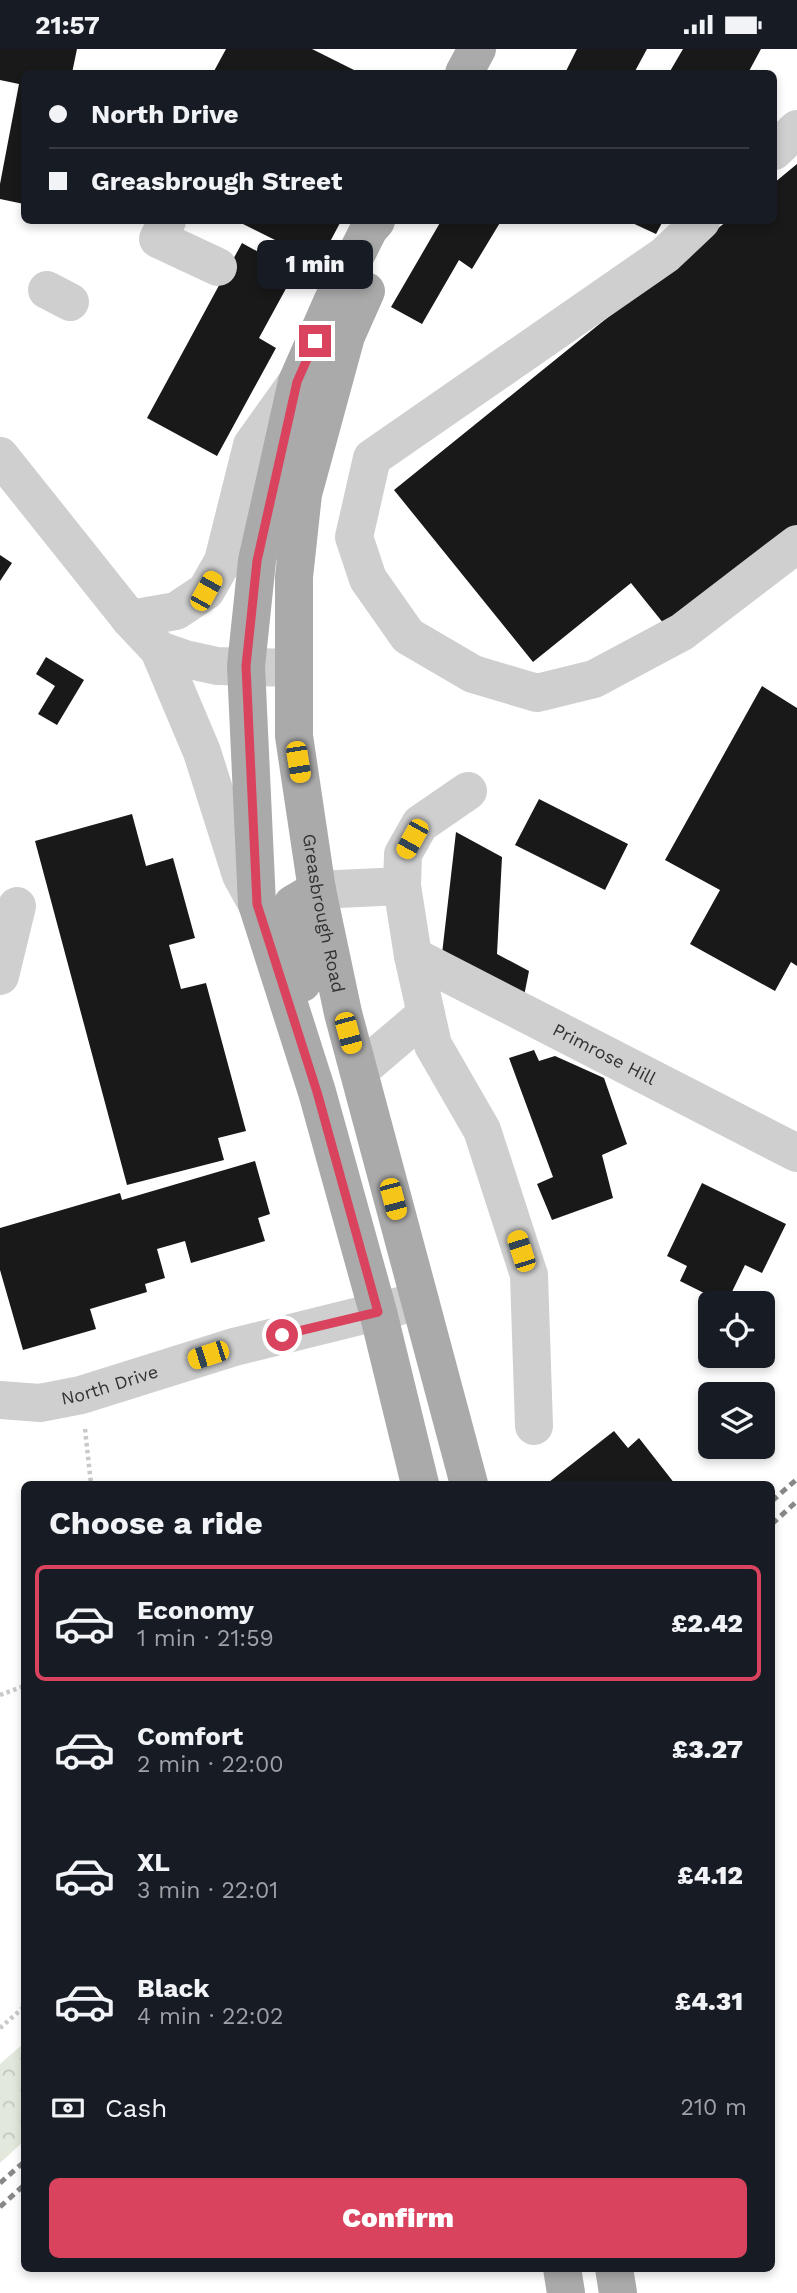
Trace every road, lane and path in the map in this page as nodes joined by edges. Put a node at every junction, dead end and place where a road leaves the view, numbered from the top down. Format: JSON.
{"nodes":[{"id":1,"x":477,"y":49,"type":"edge"},
{"id":2,"x":466,"y":70,"type":"edge"},
{"id":3,"x":797,"y":129,"type":"edge"},
{"id":4,"x":777,"y":148,"type":"edge"},
{"id":5,"x":166,"y":224,"type":"edge"},
{"id":6,"x":373,"y":224,"type":"edge"},
{"id":7,"x":392,"y":224,"type":"edge"},
{"id":8,"x":698,"y":224,"type":"edge"},
{"id":9,"x":218,"y":267,"type":"dead end"},
{"id":10,"x":297,"y":382,"type":"junction"},
{"id":11,"x":0,"y":456,"type":"edge"},
{"id":12,"x":300,"y":522,"type":"junction"},
{"id":13,"x":797,"y":544,"type":"edge"},
{"id":14,"x":130,"y":619,"type":"junction"},
{"id":15,"x":159,"y":650,"type":"junction"},
{"id":16,"x":246,"y":666,"type":"junction"},
{"id":17,"x":293,"y":668,"type":"junction"},
{"id":18,"x":468,"y":790,"type":"dead end"},
{"id":19,"x":402,"y":886,"type":"junction"},
{"id":20,"x":317,"y":890,"type":"junction"},
{"id":21,"x":257,"y":904,"type":"junction"},
{"id":22,"x":17,"y":906,"type":"dead end"},
{"id":23,"x":413,"y":956,"type":"junction"},
{"id":24,"x":0,"y":976,"type":"edge"},
{"id":25,"x":426,"y":1014,"type":"junction"},
{"id":26,"x":359,"y":1071,"type":"junction"},
{"id":27,"x":317,"y":1092,"type":"junction"},
{"id":28,"x":797,"y":1153,"type":"edge"},
{"id":29,"x":420,"y":1301,"type":"junction"},
{"id":30,"x":378,"y":1312,"type":"junction"},
{"id":31,"x":81,"y":1395,"type":"junction"},
{"id":32,"x":0,"y":1400,"type":"edge"},
{"id":33,"x":534,"y":1426,"type":"dead end"},
{"id":34,"x":91,"y":1481,"type":"edge"},
{"id":35,"x":419,"y":1481,"type":"edge"},
{"id":36,"x":468,"y":1481,"type":"edge"},
{"id":37,"x":21,"y":1687,"type":"edge"},
{"id":38,"x":0,"y":1695,"type":"edge"},
{"id":39,"x":21,"y":2010,"type":"edge"},
{"id":40,"x":0,"y":2028,"type":"edge"},
{"id":41,"x":563,"y":2272,"type":"edge"},
{"id":42,"x":615,"y":2272,"type":"edge"},
{"id":43,"x":566,"y":2293,"type":"edge"},
{"id":44,"x":618,"y":2293,"type":"edge"}],
"edges":[{"from":1,"to":2,"type":"main road"},
{"from":3,"to":4,"type":"street"},
{"from":5,"to":9,"type":"street"},
{"from":6,"to":10,"type":"main road"},
{"from":7,"to":12,"type":"main road","name":"Greasbrough Road"},
{"from":8,"to":13,"type":"street"},
{"from":10,"to":14,"type":"street"},
{"from":10,"to":16,"type":"main road"},
{"from":11,"to":14,"type":"street"},
{"from":12,"to":16,"type":"main road"},
{"from":12,"to":17,"type":"main road","name":"Greasbrough Road"},
{"from":14,"to":15,"type":"street"},
{"from":15,"to":16,"type":"street"},
{"from":15,"to":21,"type":"street"},
{"from":16,"to":17,"type":"street"},
{"from":16,"to":21,"type":"main road"},
{"from":17,"to":20,"type":"main road","name":"Greasbrough Road"},
{"from":18,"to":19,"type":"street"},
{"from":19,"to":20,"type":"street"},
{"from":19,"to":23,"type":"street"},
{"from":20,"to":26,"type":"main road","name":"Greasbrough Road"},
{"from":20,"to":27,"type":"main road"},
{"from":21,"to":27,"type":"main road"},
{"from":22,"to":24,"type":"street"},
{"from":23,"to":25,"type":"street"},
{"from":23,"to":28,"type":"street","name":"Primrose Hill"},
{"from":25,"to":26,"type":"street"},
{"from":25,"to":33,"type":"street"},
{"from":26,"to":29,"type":"main road","name":"Greasbrough Road"},
{"from":27,"to":30,"type":"main road"},
{"from":29,"to":30,"type":"street","name":"North Drive"},
{"from":29,"to":36,"type":"main road","name":"Greasbrough Road"},
{"from":30,"to":31,"type":"street","name":"North Drive"},
{"from":30,"to":35,"type":"main road"},
{"from":31,"to":32,"type":"street","name":"North Drive"},
{"from":31,"to":34,"type":"path"},
{"from":37,"to":38,"type":"path"},
{"from":39,"to":40,"type":"path"},
{"from":41,"to":43,"type":"main road"},
{"from":42,"to":44,"type":"main road"}]}
